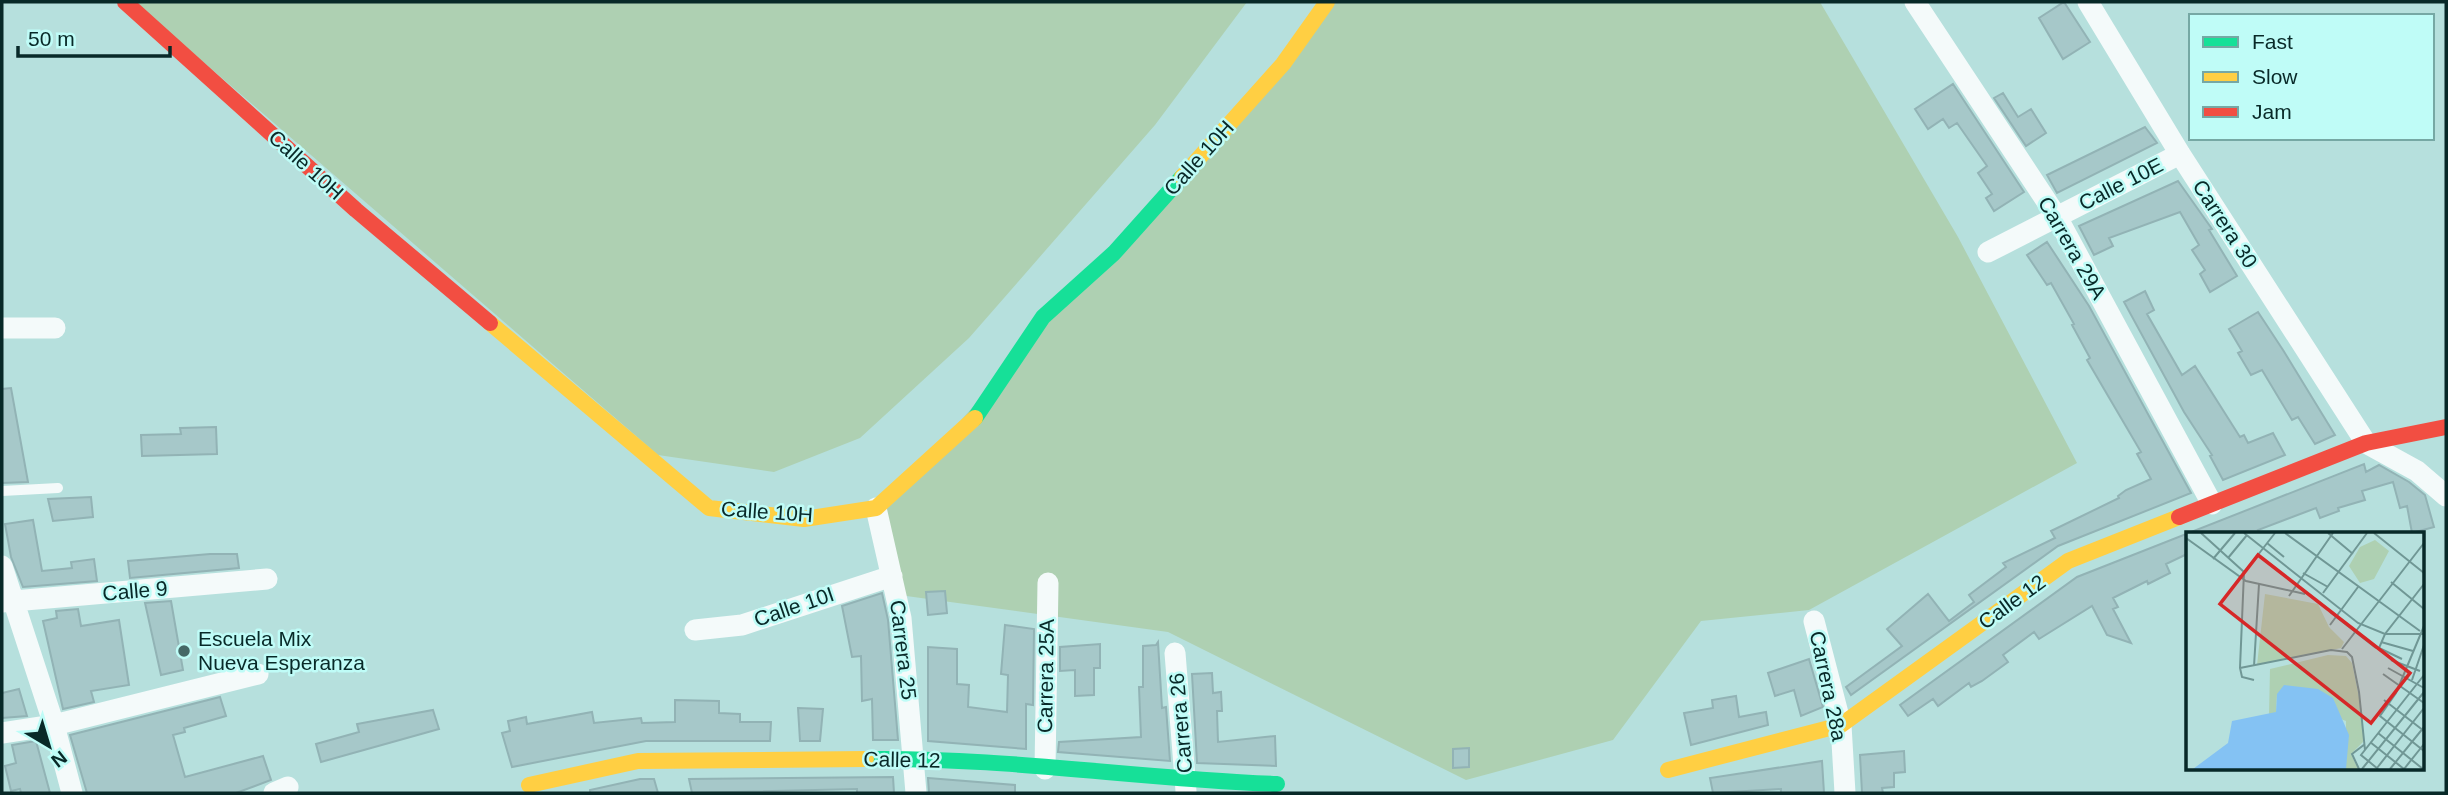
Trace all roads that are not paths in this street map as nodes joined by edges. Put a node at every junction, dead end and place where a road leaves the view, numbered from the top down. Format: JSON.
{"nodes":[{"id":1,"x":125,"y":2,"type":"edge"},
{"id":2,"x":1327,"y":2,"type":"edge"},
{"id":3,"x":1915,"y":2,"type":"edge"},
{"id":4,"x":2088,"y":2,"type":"edge"},
{"id":5,"x":2180,"y":154,"type":"junction"},
{"id":6,"x":2057,"y":217,"type":"junction"},
{"id":7,"x":1988,"y":252,"type":"dead end"},
{"id":8,"x":2,"y":328,"type":"edge"},
{"id":9,"x":55,"y":328,"type":"dead end"},
{"id":10,"x":2446,"y":427,"type":"edge"},
{"id":11,"x":2366,"y":443,"type":"junction"},
{"id":12,"x":58,"y":488,"type":"dead end"},
{"id":13,"x":2,"y":491,"type":"edge"},
{"id":14,"x":2446,"y":496,"type":"edge"},
{"id":15,"x":2212,"y":504,"type":"junction"},
{"id":16,"x":876,"y":508,"type":"junction"},
{"id":17,"x":2,"y":566,"type":"edge"},
{"id":18,"x":892,"y":576,"type":"junction"},
{"id":19,"x":267,"y":579,"type":"dead end"},
{"id":20,"x":1048,"y":583,"type":"dead end"},
{"id":21,"x":7,"y":602,"type":"edge"},
{"id":22,"x":1814,"y":621,"type":"dead end"},
{"id":23,"x":695,"y":631,"type":"dead end"},
{"id":24,"x":1175,"y":653,"type":"dead end"},
{"id":25,"x":258,"y":674,"type":"dead end"},
{"id":26,"x":54,"y":725,"type":"junction"},
{"id":27,"x":1841,"y":725,"type":"junction"},
{"id":28,"x":2,"y":733,"type":"edge"},
{"id":29,"x":915,"y":758,"type":"junction"},
{"id":30,"x":1045,"y":769,"type":"junction"},
{"id":31,"x":1668,"y":770,"type":"dead end"},
{"id":32,"x":1277,"y":784,"type":"dead end"},
{"id":33,"x":529,"y":785,"type":"dead end"},
{"id":34,"x":1186,"y":787,"type":"edge"},
{"id":35,"x":72,"y":793,"type":"edge"},
{"id":36,"x":916,"y":793,"type":"edge"},
{"id":37,"x":1845,"y":793,"type":"edge"}],
"edges":[{"from":1,"to":16,"type":"street","name":"Calle 10H"},
{"from":2,"to":16,"type":"street","name":"Calle 10H"},
{"from":3,"to":6,"type":"street","name":"Carrera 29A"},
{"from":4,"to":5,"type":"street","name":"Carrera 30"},
{"from":5,"to":6,"type":"street","name":"Calle 10E"},
{"from":5,"to":11,"type":"street","name":"Carrera 30"},
{"from":6,"to":7,"type":"street","name":"Calle 10E"},
{"from":6,"to":15,"type":"street","name":"Carrera 29A"},
{"from":8,"to":9,"type":"street"},
{"from":10,"to":11,"type":"street","name":"Calle 12"},
{"from":11,"to":14,"type":"street"},
{"from":11,"to":15,"type":"street","name":"Calle 12"},
{"from":12,"to":13,"type":"lane"},
{"from":15,"to":27,"type":"street","name":"Calle 12"},
{"from":16,"to":18,"type":"street","name":"Carrera 25"},
{"from":17,"to":21,"type":"street"},
{"from":18,"to":23,"type":"street","name":"Calle 10I"},
{"from":18,"to":29,"type":"street","name":"Carrera 25"},
{"from":19,"to":21,"type":"street","name":"Calle 9"},
{"from":20,"to":30,"type":"street","name":"Carrera 25A"},
{"from":21,"to":26,"type":"street"},
{"from":22,"to":27,"type":"street","name":"Carrera 28a"},
{"from":24,"to":34,"type":"street","name":"Carrera 26"},
{"from":25,"to":26,"type":"street"},
{"from":26,"to":28,"type":"street"},
{"from":26,"to":35,"type":"street"},
{"from":27,"to":31,"type":"street","name":"Calle 12"},
{"from":27,"to":37,"type":"street","name":"Carrera 28a"},
{"from":29,"to":30,"type":"street","name":"Calle 12"},
{"from":29,"to":33,"type":"street","name":"Calle 12"},
{"from":29,"to":36,"type":"street","name":"Carrera 25"},
{"from":30,"to":34,"type":"street","name":"Calle 12"},
{"from":32,"to":34,"type":"street","name":"Calle 12"}]}
